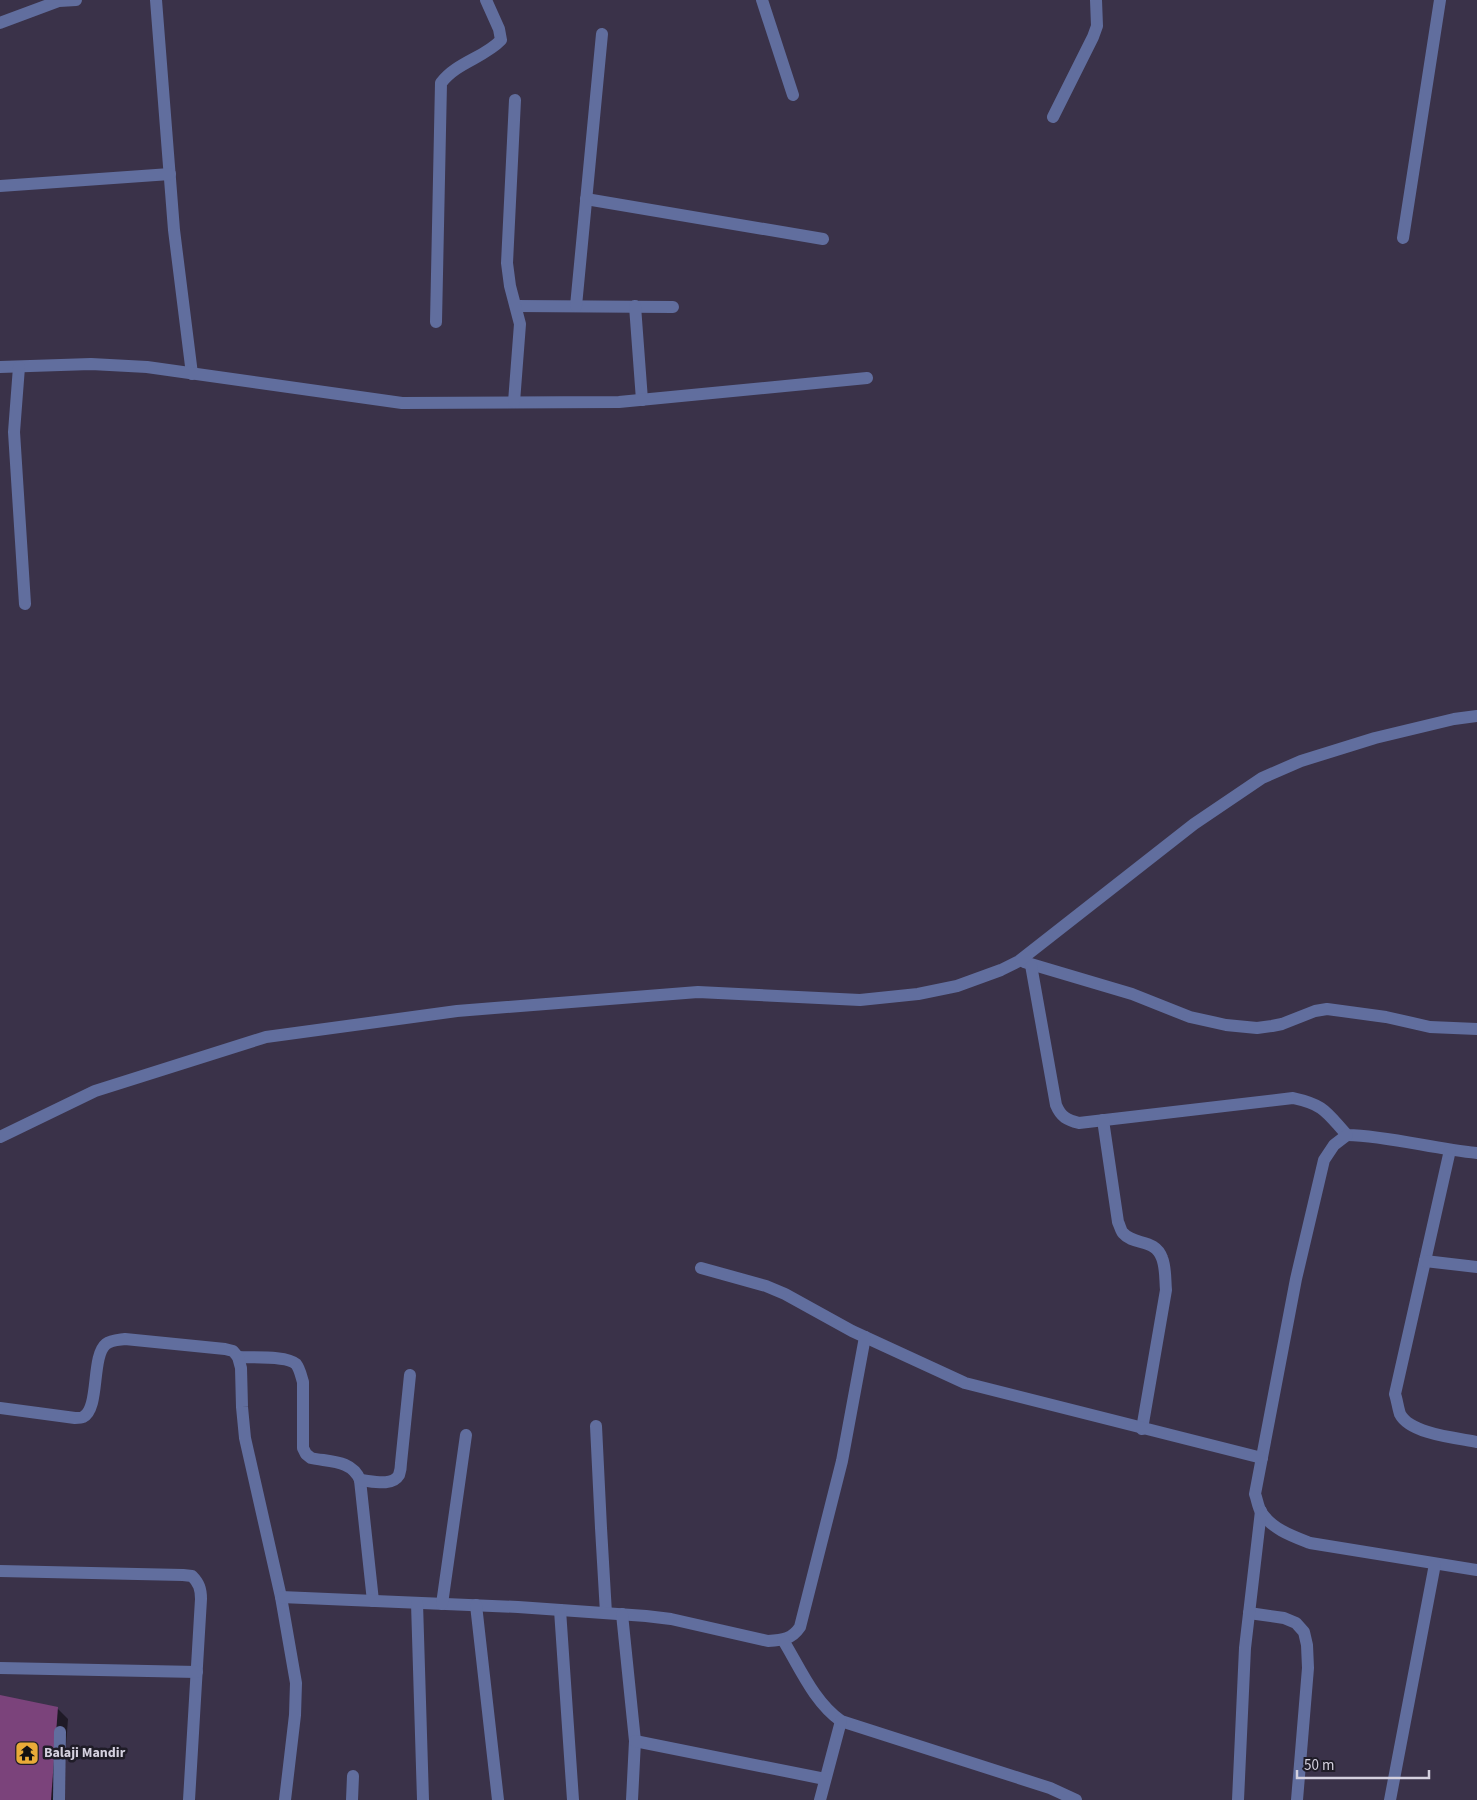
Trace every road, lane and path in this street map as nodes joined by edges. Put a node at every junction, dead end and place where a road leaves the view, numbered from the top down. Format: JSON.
{"nodes":[{"id":1,"x":76,"y":0,"type":"edge"},
{"id":2,"x":156,"y":0,"type":"edge"},
{"id":3,"x":486,"y":0,"type":"edge"},
{"id":4,"x":762,"y":0,"type":"edge"},
{"id":5,"x":1096,"y":0,"type":"edge"},
{"id":6,"x":1440,"y":0,"type":"edge"},
{"id":7,"x":0,"y":23,"type":"edge"},
{"id":8,"x":602,"y":34,"type":"dead end"},
{"id":9,"x":793,"y":95,"type":"dead end"},
{"id":10,"x":515,"y":100,"type":"dead end"},
{"id":11,"x":1053,"y":117,"type":"dead end"},
{"id":12,"x":170,"y":174,"type":"junction"},
{"id":13,"x":0,"y":186,"type":"edge"},
{"id":14,"x":586,"y":199,"type":"junction"},
{"id":15,"x":1403,"y":238,"type":"dead end"},
{"id":16,"x":823,"y":239,"type":"dead end"},
{"id":17,"x":516,"y":306,"type":"junction"},
{"id":18,"x":576,"y":306,"type":"junction"},
{"id":19,"x":635,"y":306,"type":"junction"},
{"id":20,"x":673,"y":307,"type":"dead end"},
{"id":21,"x":436,"y":322,"type":"dead end"},
{"id":22,"x":0,"y":367,"type":"edge"},
{"id":23,"x":19,"y":367,"type":"junction"},
{"id":24,"x":192,"y":374,"type":"junction"},
{"id":25,"x":867,"y":378,"type":"dead end"},
{"id":26,"x":642,"y":400,"type":"junction"},
{"id":27,"x":514,"y":402,"type":"junction"},
{"id":28,"x":25,"y":604,"type":"dead end"},
{"id":29,"x":1477,"y":716,"type":"edge"},
{"id":30,"x":1025,"y":963,"type":"junction"},
{"id":31,"x":1477,"y":1029,"type":"edge"},
{"id":32,"x":1103,"y":1120,"type":"junction"},
{"id":33,"x":1347,"y":1135,"type":"junction"},
{"id":34,"x":0,"y":1137,"type":"edge"},
{"id":35,"x":1450,"y":1150,"type":"junction"},
{"id":36,"x":1477,"y":1153,"type":"edge"},
{"id":37,"x":1425,"y":1261,"type":"junction"},
{"id":38,"x":1477,"y":1267,"type":"edge"},
{"id":39,"x":701,"y":1268,"type":"dead end"},
{"id":40,"x":865,"y":1337,"type":"junction"},
{"id":41,"x":238,"y":1357,"type":"junction"},
{"id":42,"x":410,"y":1375,"type":"dead end"},
{"id":43,"x":0,"y":1408,"type":"edge"},
{"id":44,"x":596,"y":1426,"type":"dead end"},
{"id":45,"x":1142,"y":1429,"type":"junction"},
{"id":46,"x":466,"y":1435,"type":"dead end"},
{"id":47,"x":1477,"y":1442,"type":"edge"},
{"id":48,"x":1262,"y":1458,"type":"junction"},
{"id":49,"x":360,"y":1480,"type":"junction"},
{"id":50,"x":1260,"y":1512,"type":"junction"},
{"id":51,"x":1434,"y":1564,"type":"junction"},
{"id":52,"x":1477,"y":1570,"type":"edge"},
{"id":53,"x":0,"y":1571,"type":"edge"},
{"id":54,"x":281,"y":1597,"type":"junction"},
{"id":55,"x":373,"y":1601,"type":"junction"},
{"id":56,"x":417,"y":1603,"type":"junction"},
{"id":57,"x":442,"y":1604,"type":"junction"},
{"id":58,"x":476,"y":1605,"type":"junction"},
{"id":59,"x":560,"y":1610,"type":"junction"},
{"id":60,"x":606,"y":1613,"type":"junction"},
{"id":61,"x":1249,"y":1613,"type":"junction"},
{"id":62,"x":622,"y":1614,"type":"junction"},
{"id":63,"x":783,"y":1640,"type":"junction"},
{"id":64,"x":0,"y":1668,"type":"edge"},
{"id":65,"x":197,"y":1672,"type":"junction"},
{"id":66,"x":841,"y":1721,"type":"junction"},
{"id":67,"x":60,"y":1732,"type":"dead end"},
{"id":68,"x":635,"y":1741,"type":"junction"},
{"id":69,"x":353,"y":1776,"type":"dead end"},
{"id":70,"x":825,"y":1779,"type":"junction"},
{"id":71,"x":59,"y":1800,"type":"edge"},
{"id":72,"x":189,"y":1800,"type":"edge"},
{"id":73,"x":284,"y":1800,"type":"edge"},
{"id":74,"x":352,"y":1800,"type":"edge"},
{"id":75,"x":423,"y":1800,"type":"edge"},
{"id":76,"x":498,"y":1800,"type":"edge"},
{"id":77,"x":573,"y":1800,"type":"edge"},
{"id":78,"x":632,"y":1800,"type":"edge"},
{"id":79,"x":820,"y":1800,"type":"edge"},
{"id":80,"x":1076,"y":1800,"type":"edge"},
{"id":81,"x":1238,"y":1800,"type":"edge"},
{"id":82,"x":1297,"y":1800,"type":"edge"},
{"id":83,"x":1390,"y":1800,"type":"edge"}],
"edges":[{"from":1,"to":7,"type":"street"},
{"from":2,"to":12,"type":"street"},
{"from":3,"to":21,"type":"street"},
{"from":4,"to":9,"type":"street"},
{"from":5,"to":11,"type":"street"},
{"from":6,"to":15,"type":"street"},
{"from":8,"to":14,"type":"street"},
{"from":10,"to":17,"type":"street"},
{"from":12,"to":13,"type":"street"},
{"from":12,"to":24,"type":"street"},
{"from":14,"to":16,"type":"street"},
{"from":14,"to":18,"type":"street"},
{"from":17,"to":18,"type":"street"},
{"from":17,"to":27,"type":"street"},
{"from":18,"to":19,"type":"street"},
{"from":19,"to":20,"type":"street"},
{"from":19,"to":26,"type":"street"},
{"from":22,"to":23,"type":"street"},
{"from":23,"to":24,"type":"street"},
{"from":23,"to":28,"type":"street"},
{"from":24,"to":27,"type":"street"},
{"from":25,"to":26,"type":"street"},
{"from":26,"to":27,"type":"street"},
{"from":29,"to":30,"type":"street"},
{"from":30,"to":31,"type":"street"},
{"from":30,"to":32,"type":"street"},
{"from":30,"to":34,"type":"street"},
{"from":32,"to":33,"type":"street"},
{"from":32,"to":45,"type":"street"},
{"from":33,"to":35,"type":"street"},
{"from":33,"to":48,"type":"street"},
{"from":35,"to":36,"type":"street"},
{"from":35,"to":37,"type":"street"},
{"from":37,"to":38,"type":"street"},
{"from":37,"to":47,"type":"street"},
{"from":39,"to":40,"type":"street"},
{"from":40,"to":45,"type":"street"},
{"from":40,"to":63,"type":"street"},
{"from":41,"to":43,"type":"street"},
{"from":41,"to":49,"type":"street"},
{"from":41,"to":54,"type":"street"},
{"from":42,"to":49,"type":"street"},
{"from":44,"to":60,"type":"street"},
{"from":45,"to":48,"type":"street"},
{"from":46,"to":57,"type":"street"},
{"from":48,"to":50,"type":"street"},
{"from":49,"to":55,"type":"street"},
{"from":50,"to":51,"type":"street"},
{"from":50,"to":61,"type":"street"},
{"from":51,"to":52,"type":"street"},
{"from":51,"to":83,"type":"street"},
{"from":53,"to":65,"type":"street"},
{"from":54,"to":55,"type":"street"},
{"from":54,"to":73,"type":"street"},
{"from":55,"to":56,"type":"street"},
{"from":56,"to":57,"type":"street"},
{"from":56,"to":75,"type":"street"},
{"from":57,"to":58,"type":"street"},
{"from":58,"to":59,"type":"street"},
{"from":58,"to":76,"type":"street"},
{"from":59,"to":60,"type":"street"},
{"from":59,"to":77,"type":"street"},
{"from":60,"to":62,"type":"street"},
{"from":61,"to":81,"type":"street"},
{"from":61,"to":82,"type":"street"},
{"from":62,"to":63,"type":"street"},
{"from":62,"to":68,"type":"street"},
{"from":63,"to":66,"type":"street"},
{"from":64,"to":65,"type":"street"},
{"from":65,"to":72,"type":"street"},
{"from":66,"to":70,"type":"street"},
{"from":66,"to":80,"type":"street"},
{"from":67,"to":71,"type":"street"},
{"from":68,"to":70,"type":"street"},
{"from":68,"to":78,"type":"street"},
{"from":69,"to":74,"type":"street"},
{"from":70,"to":79,"type":"street"}]}
